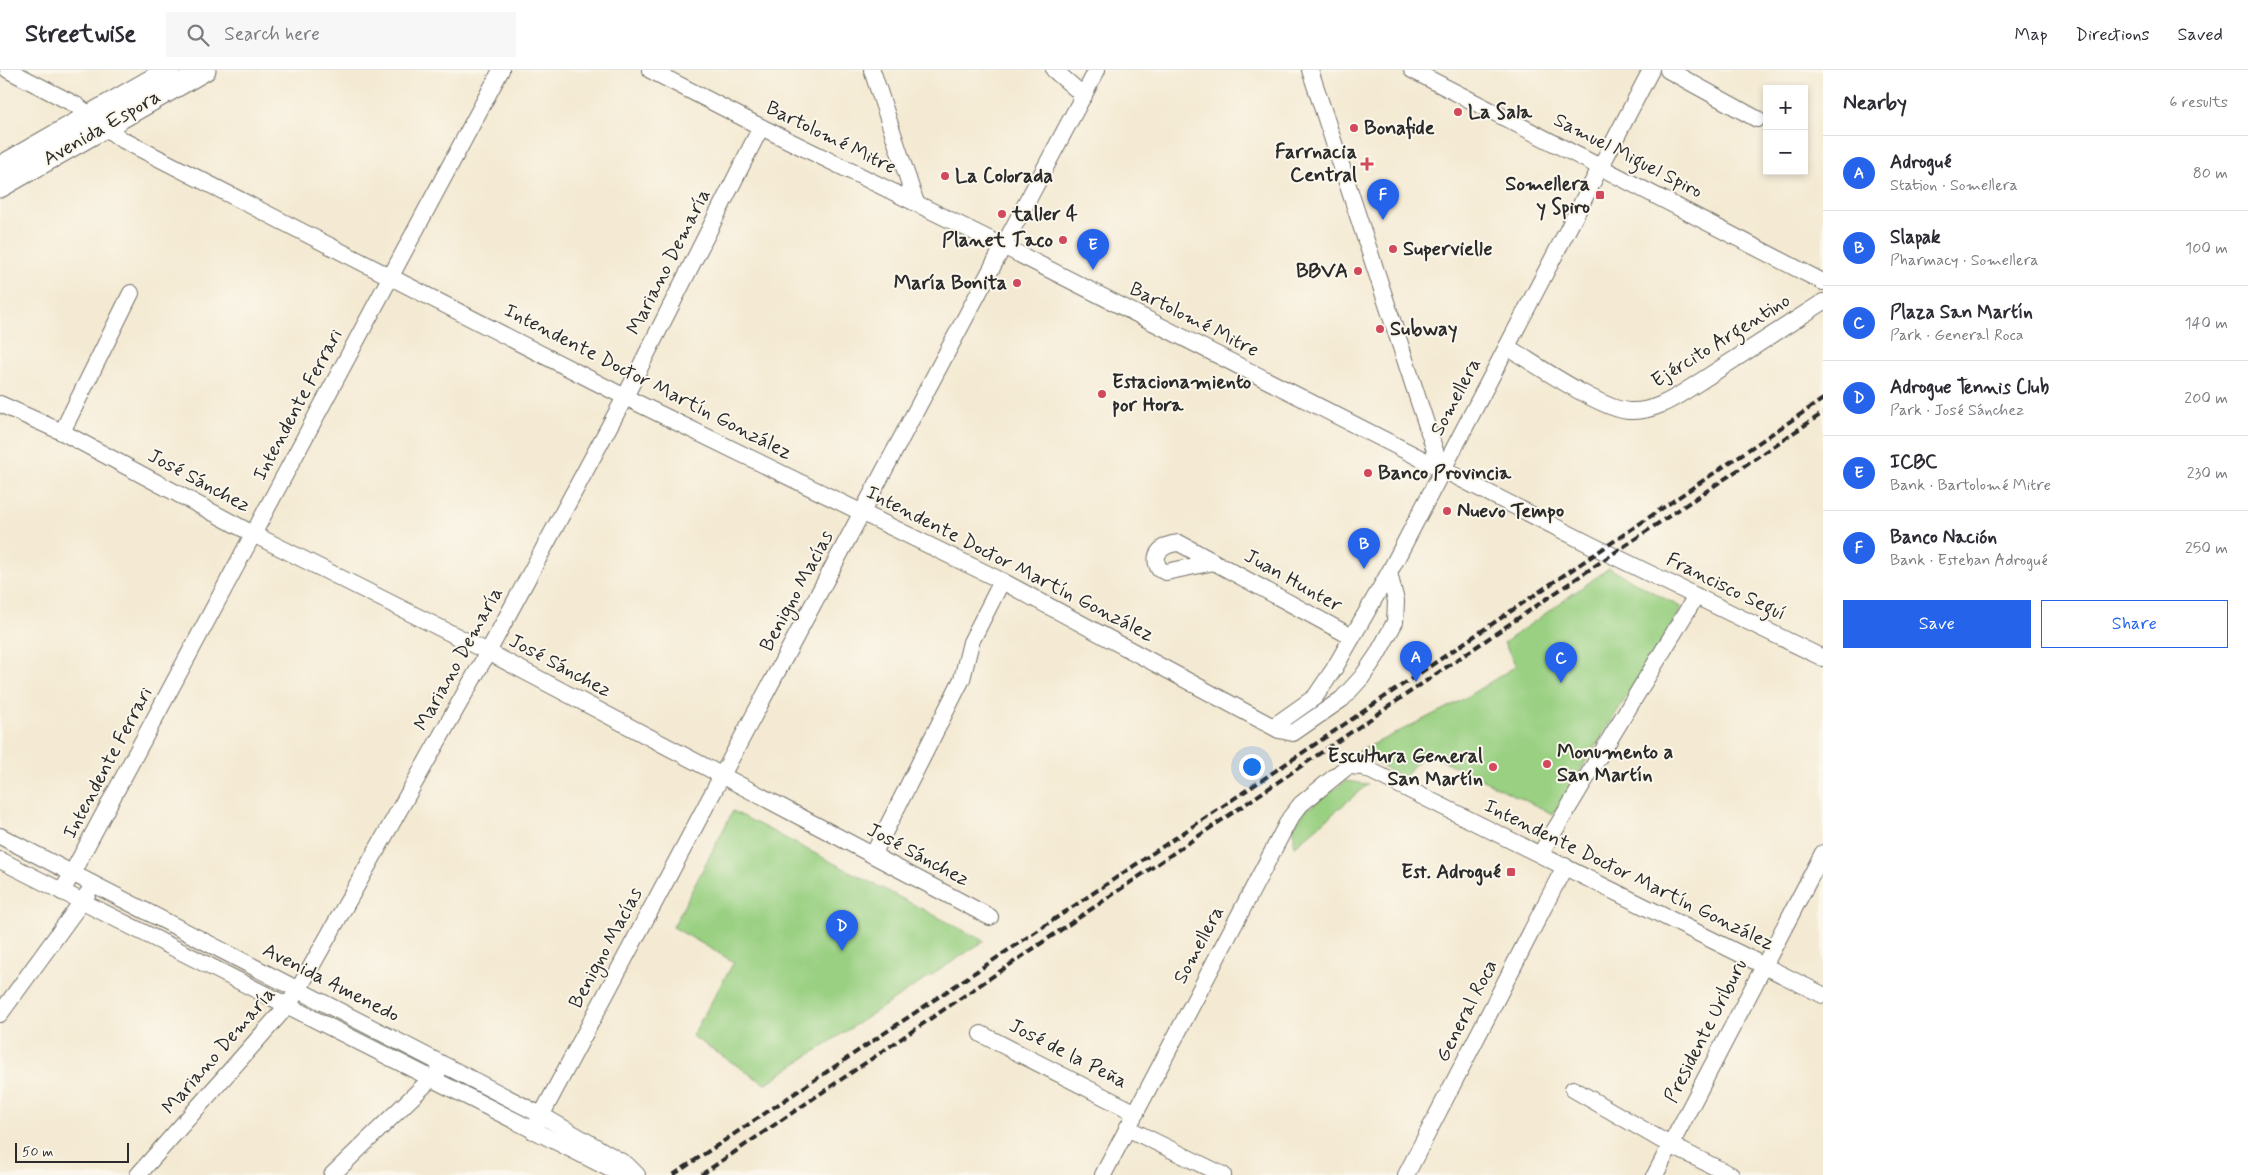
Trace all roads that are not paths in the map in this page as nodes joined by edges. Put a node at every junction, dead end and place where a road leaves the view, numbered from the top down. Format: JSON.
{"nodes":[{"id":1,"x":8,"y":70,"type":"edge"},
{"id":2,"x":169,"y":70,"type":"edge"},
{"id":3,"x":205,"y":70,"type":"edge"},
{"id":4,"x":501,"y":70,"type":"edge"},
{"id":5,"x":650,"y":70,"type":"edge"},
{"id":6,"x":872,"y":70,"type":"edge"},
{"id":7,"x":1054,"y":70,"type":"edge"},
{"id":8,"x":1097,"y":70,"type":"edge"},
{"id":9,"x":1310,"y":70,"type":"edge"},
{"id":10,"x":1412,"y":70,"type":"edge"},
{"id":11,"x":1651,"y":70,"type":"edge"},
{"id":12,"x":1668,"y":70,"type":"edge"},
{"id":13,"x":1084,"y":96,"type":"junction"},
{"id":14,"x":1757,"y":119,"type":"dead end"},
{"id":15,"x":97,"y":121,"type":"junction"},
{"id":16,"x":760,"y":127,"type":"junction"},
{"id":17,"x":1600,"y":166,"type":"junction"},
{"id":18,"x":0,"y":167,"type":"edge"},
{"id":19,"x":0,"y":188,"type":"edge"},
{"id":20,"x":916,"y":204,"type":"junction"},
{"id":21,"x":1005,"y":247,"type":"junction"},
{"id":22,"x":390,"y":275,"type":"junction"},
{"id":23,"x":1823,"y":282,"type":"edge"},
{"id":24,"x":131,"y":293,"type":"dead end"},
{"id":25,"x":1823,"y":302,"type":"edge"},
{"id":26,"x":1507,"y":347,"type":"junction"},
{"id":27,"x":625,"y":397,"type":"junction"},
{"id":28,"x":0,"y":404,"type":"edge"},
{"id":29,"x":62,"y":432,"type":"junction"},
{"id":30,"x":1441,"y":470,"type":"junction"},
{"id":31,"x":863,"y":512,"type":"junction"},
{"id":32,"x":253,"y":534,"type":"junction"},
{"id":33,"x":1611,"y":554,"type":"joint"},
{"id":34,"x":1214,"y":562,"type":"dead end"},
{"id":35,"x":1389,"y":573,"type":"junction"},
{"id":36,"x":1002,"y":581,"type":"junction"},
{"id":37,"x":1696,"y":596,"type":"junction"},
{"id":38,"x":1352,"y":637,"type":"junction"},
{"id":39,"x":488,"y":652,"type":"junction"},
{"id":40,"x":1823,"y":658,"type":"edge"},
{"id":41,"x":1274,"y":726,"type":"junction"},
{"id":42,"x":1363,"y":767,"type":"joint"},
{"id":43,"x":722,"y":775,"type":"junction"},
{"id":44,"x":0,"y":836,"type":"edge"},
{"id":45,"x":1541,"y":853,"type":"junction"},
{"id":46,"x":1823,"y":853,"type":"edge"},
{"id":47,"x":873,"y":855,"type":"junction"},
{"id":48,"x":0,"y":860,"type":"edge"},
{"id":49,"x":1565,"y":866,"type":"junction"},
{"id":50,"x":73,"y":874,"type":"junction"},
{"id":51,"x":93,"y":885,"type":"junction"},
{"id":52,"x":62,"y":892,"type":"junction"},
{"id":53,"x":83,"y":903,"type":"junction"},
{"id":54,"x":990,"y":917,"type":"dead end"},
{"id":55,"x":1763,"y":966,"type":"junction"},
{"id":56,"x":298,"y":990,"type":"junction"},
{"id":57,"x":1823,"y":995,"type":"edge"},
{"id":58,"x":288,"y":1005,"type":"junction"},
{"id":59,"x":0,"y":1014,"type":"edge"},
{"id":60,"x":981,"y":1034,"type":"dead end"},
{"id":61,"x":445,"y":1065,"type":"junction"},
{"id":62,"x":431,"y":1079,"type":"junction"},
{"id":63,"x":1574,"y":1089,"type":"dead end"},
{"id":64,"x":1136,"y":1113,"type":"junction"},
{"id":65,"x":541,"y":1115,"type":"junction"},
{"id":66,"x":1128,"y":1128,"type":"junction"},
{"id":67,"x":533,"y":1131,"type":"junction"},
{"id":68,"x":1670,"y":1145,"type":"junction"},
{"id":69,"x":613,"y":1173,"type":"edge"},
{"id":70,"x":138,"y":1175,"type":"edge"},
{"id":71,"x":332,"y":1175,"type":"edge"},
{"id":72,"x":637,"y":1175,"type":"edge"},
{"id":73,"x":1103,"y":1175,"type":"edge"},
{"id":74,"x":1223,"y":1175,"type":"edge"},
{"id":75,"x":1406,"y":1175,"type":"edge"},
{"id":76,"x":1655,"y":1175,"type":"edge"},
{"id":77,"x":1731,"y":1175,"type":"edge"}],
"edges":[{"from":1,"to":15,"type":"street","name":"Intendente Doctor Martín González"},
{"from":2,"to":15,"type":"main road","name":"Avenida Espora"},
{"from":3,"to":15,"type":"main road","name":"Avenida Espora"},
{"from":4,"to":22,"type":"street","name":"Intendente Ferrari"},
{"from":5,"to":16,"type":"street","name":"Bartolomé Mitre"},
{"from":6,"to":20,"type":"street"},
{"from":7,"to":13,"type":"street"},
{"from":8,"to":13,"type":"street","name":"Benigno Macías"},
{"from":9,"to":30,"type":"street"},
{"from":10,"to":17,"type":"street","name":"Samuel Miguel Spiro"},
{"from":11,"to":17,"type":"street","name":"Somellera"},
{"from":12,"to":14,"type":"street"},
{"from":13,"to":21,"type":"street","name":"Benigno Macías"},
{"from":15,"to":18,"type":"main road","name":"Avenida Espora"},
{"from":15,"to":19,"type":"main road","name":"Avenida Espora"},
{"from":15,"to":22,"type":"street","name":"Intendente Doctor Martín González"},
{"from":16,"to":20,"type":"street","name":"Bartolomé Mitre"},
{"from":16,"to":27,"type":"street","name":"Mariano Demaría"},
{"from":17,"to":23,"type":"street","name":"Samuel Miguel Spiro"},
{"from":17,"to":26,"type":"street","name":"Somellera"},
{"from":20,"to":21,"type":"street","name":"Bartolomé Mitre"},
{"from":21,"to":30,"type":"street","name":"Bartolomé Mitre"},
{"from":21,"to":31,"type":"street","name":"Benigno Macías"},
{"from":22,"to":27,"type":"street","name":"Intendente Doctor Martín González"},
{"from":22,"to":32,"type":"street","name":"Intendente Ferrari"},
{"from":24,"to":29,"type":"street"},
{"from":25,"to":26,"type":"street","name":"Ejército Argentino"},
{"from":26,"to":30,"type":"street","name":"Somellera"},
{"from":27,"to":31,"type":"street","name":"Intendente Doctor Martín González"},
{"from":27,"to":39,"type":"street","name":"Mariano Demaría"},
{"from":28,"to":29,"type":"street","name":"José Sánchez"},
{"from":29,"to":32,"type":"street","name":"José Sánchez"},
{"from":30,"to":33,"type":"street","name":"Bartolomé Mitre"},
{"from":30,"to":35,"type":"street","name":"Somellera"},
{"from":31,"to":36,"type":"street","name":"Intendente Doctor Martín González"},
{"from":31,"to":43,"type":"street","name":"Benigno Macías"},
{"from":32,"to":39,"type":"street","name":"José Sánchez"},
{"from":32,"to":50,"type":"street","name":"Intendente Ferrari"},
{"from":33,"to":37,"type":"street","name":"Francisco Seguí"},
{"from":34,"to":38,"type":"street","name":"Juan Hunter"},
{"from":35,"to":38,"type":"street","name":"Somellera"},
{"from":35,"to":41,"type":"street","name":"Intendente Doctor Martín González"},
{"from":36,"to":41,"type":"street","name":"Intendente Doctor Martín González"},
{"from":36,"to":47,"type":"street"},
{"from":37,"to":40,"type":"street","name":"Francisco Seguí"},
{"from":37,"to":45,"type":"street"},
{"from":38,"to":41,"type":"street","name":"Somellera"},
{"from":39,"to":43,"type":"street","name":"José Sánchez"},
{"from":39,"to":56,"type":"street","name":"Mariano Demaría"},
{"from":42,"to":45,"type":"street","name":"Intendente Doctor Martín González"},
{"from":42,"to":64,"type":"street","name":"Somellera"},
{"from":43,"to":47,"type":"street","name":"José Sánchez"},
{"from":43,"to":65,"type":"street","name":"Benigno Macías"},
{"from":44,"to":50,"type":"street","name":"Avenida Amenedo"},
{"from":45,"to":49,"type":"street","name":"Intendente Doctor Martín González"},
{"from":46,"to":55,"type":"street","name":"Presidente Uriburu"},
{"from":47,"to":54,"type":"street","name":"José Sánchez"},
{"from":48,"to":52,"type":"street","name":"Avenida Amenedo"},
{"from":49,"to":55,"type":"street","name":"Intendente Doctor Martín González"},
{"from":49,"to":75,"type":"street","name":"General Roca"},
{"from":50,"to":51,"type":"street","name":"Avenida Amenedo"},
{"from":50,"to":52,"type":"street","name":"Intendente Ferrari"},
{"from":51,"to":53,"type":"street"},
{"from":51,"to":56,"type":"street","name":"Avenida Amenedo"},
{"from":52,"to":53,"type":"street","name":"Avenida Amenedo"},
{"from":53,"to":58,"type":"street","name":"Avenida Amenedo"},
{"from":53,"to":59,"type":"street"},
{"from":55,"to":57,"type":"street","name":"Intendente Doctor Martín González"},
{"from":55,"to":68,"type":"street","name":"Presidente Uriburu"},
{"from":56,"to":58,"type":"street","name":"Mariano Demaría"},
{"from":56,"to":61,"type":"street","name":"Avenida Amenedo"},
{"from":58,"to":62,"type":"street","name":"Avenida Amenedo"},
{"from":58,"to":70,"type":"street","name":"Mariano Demaría"},
{"from":60,"to":64,"type":"street","name":"José de la Peña"},
{"from":61,"to":62,"type":"street"},
{"from":61,"to":65,"type":"street","name":"Avenida Amenedo"},
{"from":62,"to":67,"type":"street","name":"Avenida Amenedo"},
{"from":62,"to":71,"type":"street"},
{"from":63,"to":68,"type":"street"},
{"from":64,"to":66,"type":"street","name":"Somellera"},
{"from":65,"to":67,"type":"street","name":"Benigno Macías"},
{"from":65,"to":72,"type":"street","name":"Avenida Amenedo"},
{"from":66,"to":73,"type":"street","name":"Somellera"},
{"from":66,"to":74,"type":"street"},
{"from":67,"to":69,"type":"street","name":"Avenida Amenedo"},
{"from":68,"to":76,"type":"street","name":"Presidente Uriburu"},
{"from":68,"to":77,"type":"street"}]}
